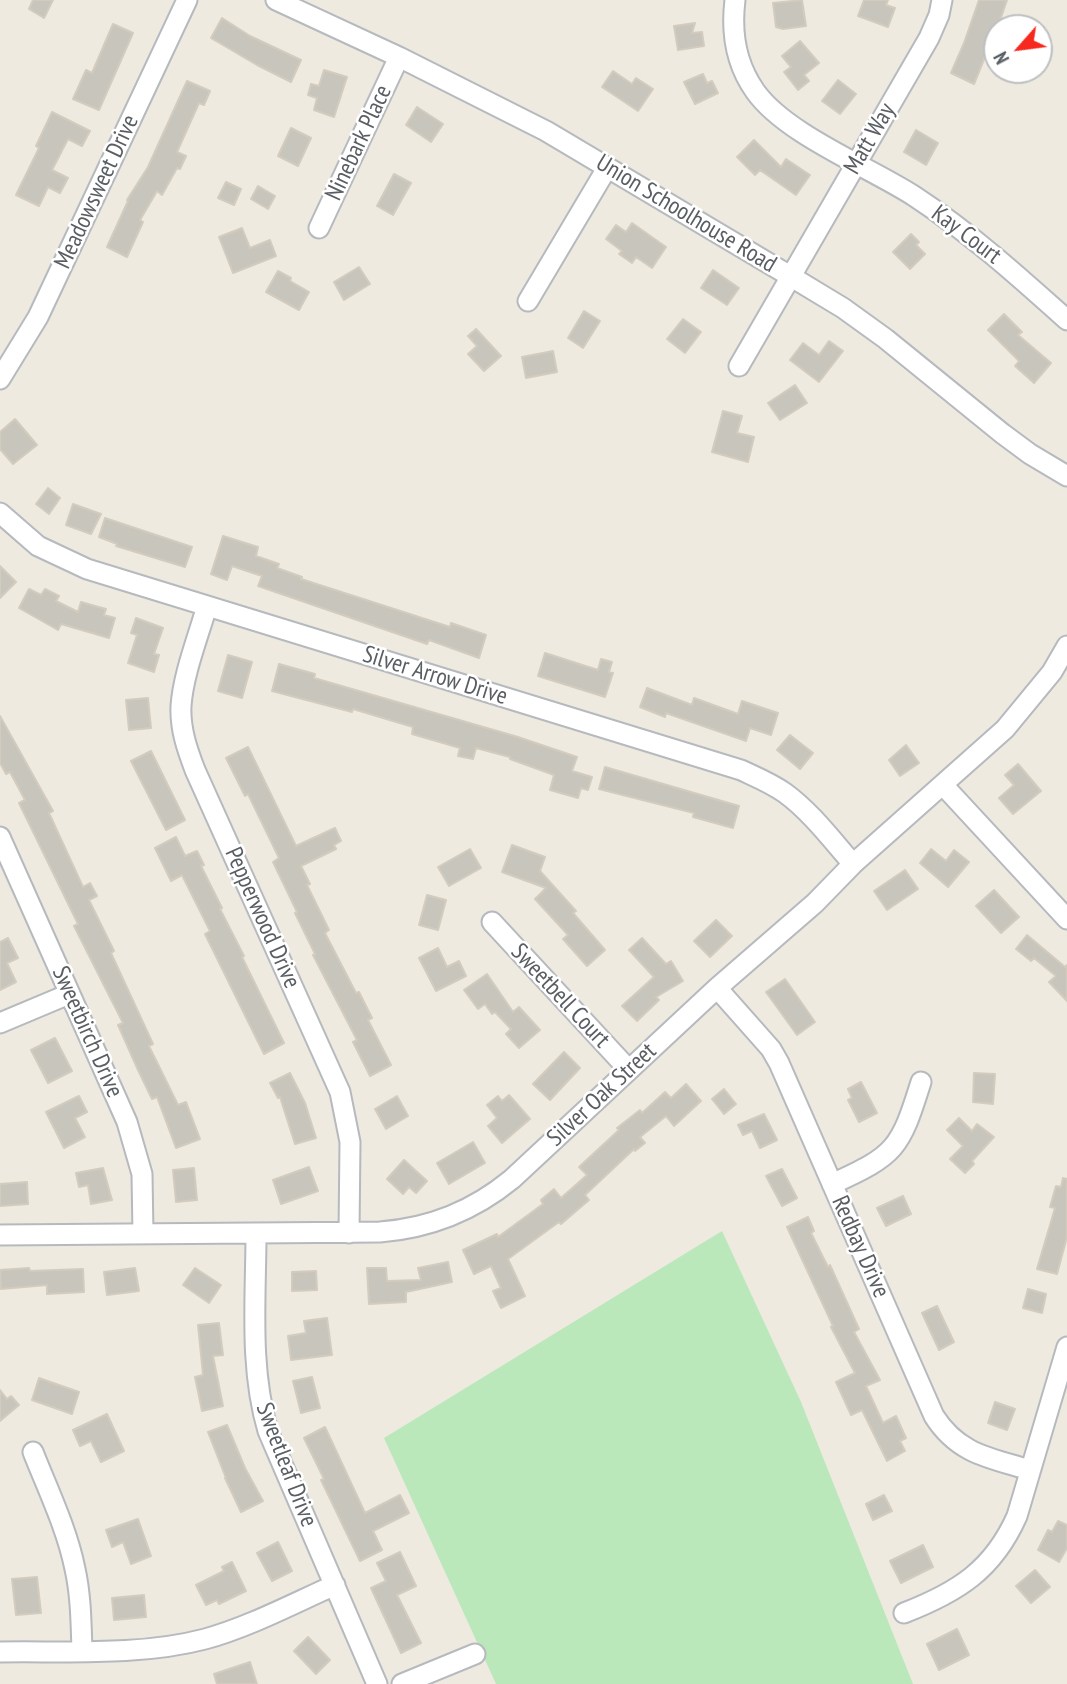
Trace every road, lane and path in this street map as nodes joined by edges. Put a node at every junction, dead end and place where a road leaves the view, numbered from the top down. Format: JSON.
{"nodes":[{"id":1,"x":187,"y":0,"type":"edge"},
{"id":2,"x":276,"y":0,"type":"edge"},
{"id":3,"x":735,"y":0,"type":"edge"},
{"id":4,"x":942,"y":0,"type":"edge"},
{"id":5,"x":399,"y":57,"type":"junction"},
{"id":6,"x":856,"y":163,"type":"junction"},
{"id":7,"x":607,"y":168,"type":"junction"},
{"id":8,"x":319,"y":228,"type":"dead end"},
{"id":9,"x":790,"y":276,"type":"junction"},
{"id":10,"x":528,"y":302,"type":"dead end"},
{"id":11,"x":1067,"y":320,"type":"edge"},
{"id":12,"x":739,"y":366,"type":"dead end"},
{"id":13,"x":0,"y":379,"type":"edge"},
{"id":14,"x":1067,"y":475,"type":"edge"},
{"id":15,"x":0,"y":513,"type":"edge"},
{"id":16,"x":207,"y":606,"type":"junction"},
{"id":17,"x":1067,"y":646,"type":"edge"},
{"id":18,"x":943,"y":785,"type":"junction"},
{"id":19,"x":0,"y":838,"type":"edge"},
{"id":20,"x":853,"y":864,"type":"junction"},
{"id":21,"x":1067,"y":919,"type":"edge"},
{"id":22,"x":492,"y":922,"type":"dead end"},
{"id":23,"x":717,"y":988,"type":"junction"},
{"id":24,"x":69,"y":994,"type":"junction"},
{"id":25,"x":0,"y":1023,"type":"edge"},
{"id":26,"x":629,"y":1070,"type":"junction"},
{"id":27,"x":920,"y":1082,"type":"dead end"},
{"id":28,"x":832,"y":1184,"type":"junction"},
{"id":29,"x":256,"y":1233,"type":"junction"},
{"id":30,"x":348,"y":1233,"type":"junction"},
{"id":31,"x":143,"y":1234,"type":"junction"},
{"id":32,"x":0,"y":1235,"type":"edge"},
{"id":33,"x":1067,"y":1347,"type":"edge"},
{"id":34,"x":33,"y":1452,"type":"dead end"},
{"id":35,"x":1030,"y":1470,"type":"junction"},
{"id":36,"x":335,"y":1585,"type":"junction"},
{"id":37,"x":905,"y":1613,"type":"dead end"},
{"id":38,"x":82,"y":1650,"type":"junction"},
{"id":39,"x":0,"y":1651,"type":"edge"},
{"id":40,"x":475,"y":1654,"type":"dead end"},
{"id":41,"x":377,"y":1684,"type":"edge"},
{"id":42,"x":402,"y":1684,"type":"edge"}],
"edges":[{"from":1,"to":13,"type":"street","name":"Meadowsweet Drive"},
{"from":2,"to":5,"type":"street","name":"Union Schoolhouse Road"},
{"from":3,"to":6,"type":"street","name":"Kay Court"},
{"from":4,"to":6,"type":"street","name":"Matt Way"},
{"from":5,"to":7,"type":"street","name":"Union Schoolhouse Road"},
{"from":5,"to":8,"type":"street","name":"Ninebark Place"},
{"from":6,"to":9,"type":"street","name":"Matt Way"},
{"from":6,"to":11,"type":"street","name":"Kay Court"},
{"from":7,"to":9,"type":"street","name":"Union Schoolhouse Road"},
{"from":7,"to":10,"type":"street"},
{"from":9,"to":12,"type":"street","name":"Matt Way"},
{"from":9,"to":14,"type":"street","name":"Union Schoolhouse Road"},
{"from":15,"to":16,"type":"street","name":"Silver Arrow Drive"},
{"from":16,"to":20,"type":"street","name":"Silver Arrow Drive"},
{"from":16,"to":30,"type":"street","name":"Pepperwood Drive"},
{"from":17,"to":18,"type":"street","name":"Silver Oak Street"},
{"from":18,"to":20,"type":"street","name":"Silver Oak Street"},
{"from":18,"to":21,"type":"street"},
{"from":19,"to":24,"type":"street","name":"Sweetbirch Drive"},
{"from":20,"to":23,"type":"street","name":"Silver Oak Street"},
{"from":22,"to":26,"type":"street","name":"Sweetbell Court"},
{"from":23,"to":26,"type":"street","name":"Silver Oak Street"},
{"from":23,"to":28,"type":"street","name":"Redbay Drive"},
{"from":24,"to":25,"type":"street"},
{"from":24,"to":31,"type":"street","name":"Sweetbirch Drive"},
{"from":26,"to":30,"type":"street","name":"Silver Oak Street"},
{"from":27,"to":28,"type":"street"},
{"from":28,"to":35,"type":"street","name":"Redbay Drive"},
{"from":29,"to":30,"type":"street","name":"Silver Oak Street"},
{"from":29,"to":31,"type":"street","name":"Silver Oak Street"},
{"from":29,"to":36,"type":"street","name":"Sweetleaf Drive"},
{"from":31,"to":32,"type":"street","name":"Silver Oak Street"},
{"from":33,"to":35,"type":"street"},
{"from":34,"to":38,"type":"street"},
{"from":35,"to":37,"type":"street"},
{"from":36,"to":38,"type":"street"},
{"from":36,"to":41,"type":"street","name":"Sweetleaf Drive"},
{"from":38,"to":39,"type":"street"},
{"from":40,"to":42,"type":"street"}]}
